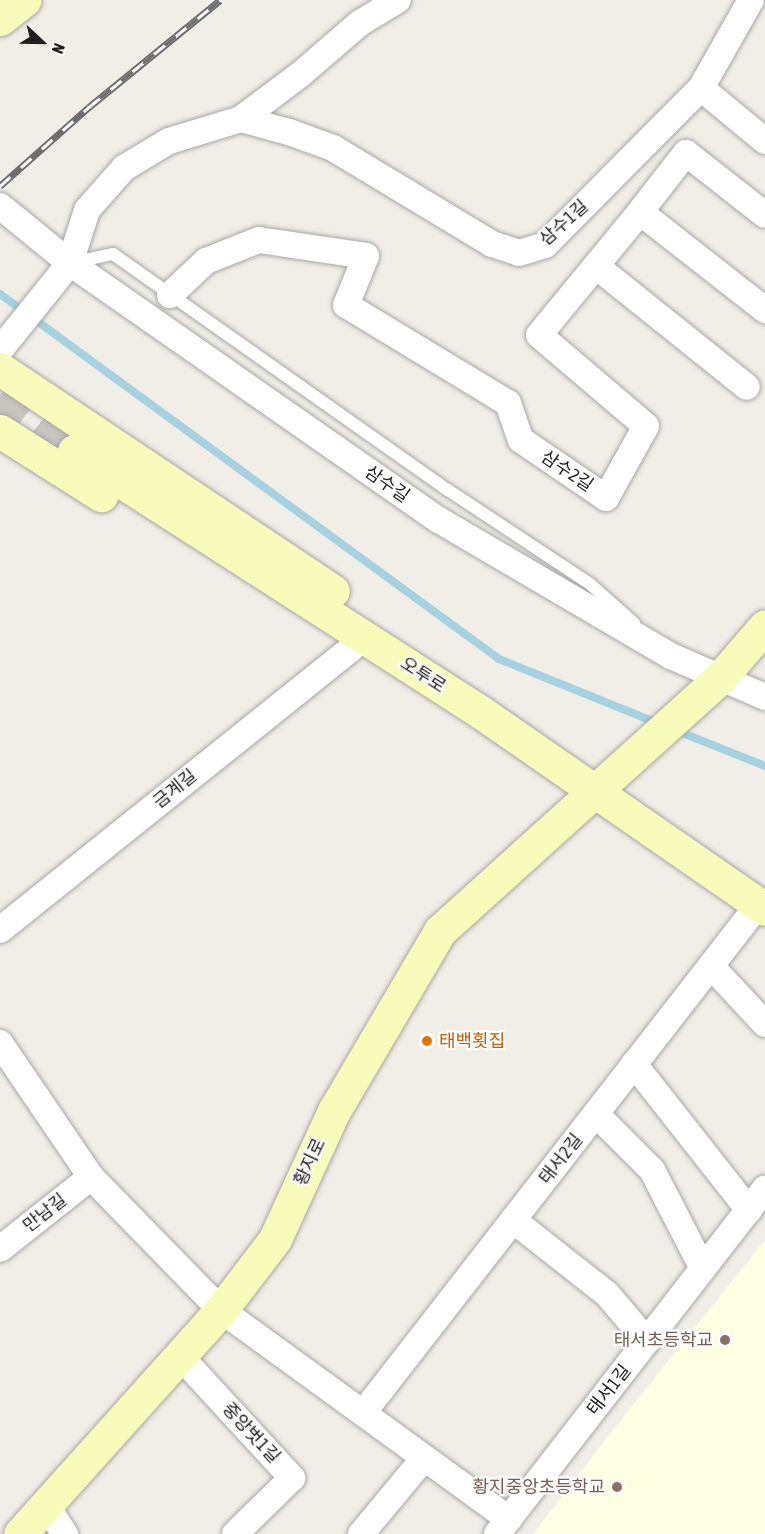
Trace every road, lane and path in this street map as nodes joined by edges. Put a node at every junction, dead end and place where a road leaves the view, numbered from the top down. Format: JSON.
{"nodes":[{"id":1,"x":24,"y":0,"type":"edge"},
{"id":2,"x":398,"y":0,"type":"edge"},
{"id":3,"x":751,"y":0,"type":"edge"},
{"id":4,"x":0,"y":19,"type":"edge"},
{"id":5,"x":701,"y":88,"type":"junction"},
{"id":6,"x":241,"y":119,"type":"junction"},
{"id":7,"x":765,"y":141,"type":"edge"},
{"id":8,"x":0,"y":206,"type":"edge"},
{"id":9,"x":640,"y":212,"type":"junction"},
{"id":10,"x":765,"y":215,"type":"edge"},
{"id":11,"x":70,"y":263,"type":"junction"},
{"id":12,"x":596,"y":266,"type":"junction"},
{"id":13,"x":170,"y":294,"type":"junction"},
{"id":14,"x":765,"y":310,"type":"edge"},
{"id":15,"x":0,"y":350,"type":"edge"},
{"id":16,"x":0,"y":369,"type":"edge"},
{"id":17,"x":747,"y":387,"type":"dead end"},
{"id":18,"x":0,"y":431,"type":"edge"},
{"id":19,"x":74,"y":451,"type":"tunnel mouth"},
{"id":20,"x":765,"y":626,"type":"edge"},
{"id":21,"x":351,"y":649,"type":"junction"},
{"id":22,"x":671,"y":656,"type":"junction"},
{"id":23,"x":721,"y":677,"type":"junction"},
{"id":24,"x":765,"y":697,"type":"edge"},
{"id":25,"x":529,"y":746,"type":"junction"},
{"id":26,"x":595,"y":790,"type":"junction"},
{"id":27,"x":762,"y":907,"type":"edge"},
{"id":28,"x":0,"y":930,"type":"edge"},
{"id":29,"x":711,"y":966,"type":"junction"},
{"id":30,"x":765,"y":1024,"type":"edge"},
{"id":31,"x":0,"y":1042,"type":"edge"},
{"id":32,"x":634,"y":1064,"type":"junction"},
{"id":33,"x":596,"y":1114,"type":"junction"},
{"id":34,"x":91,"y":1177,"type":"junction"},
{"id":35,"x":765,"y":1190,"type":"edge"},
{"id":36,"x":749,"y":1210,"type":"junction"},
{"id":37,"x":513,"y":1220,"type":"junction"},
{"id":38,"x":0,"y":1249,"type":"edge"},
{"id":39,"x":703,"y":1269,"type":"junction"},
{"id":40,"x":221,"y":1310,"type":"junction"},
{"id":41,"x":647,"y":1341,"type":"junction"},
{"id":42,"x":180,"y":1356,"type":"junction"},
{"id":43,"x":363,"y":1413,"type":"junction"},
{"id":44,"x":424,"y":1458,"type":"junction"},
{"id":45,"x":46,"y":1505,"type":"junction"},
{"id":46,"x":503,"y":1526,"type":"edge"},
{"id":47,"x":20,"y":1534,"type":"edge"},
{"id":48,"x":65,"y":1534,"type":"edge"},
{"id":49,"x":235,"y":1534,"type":"edge"},
{"id":50,"x":361,"y":1534,"type":"edge"}],
"edges":[{"from":1,"to":4,"type":"street"},
{"from":2,"to":6,"type":"street"},
{"from":3,"to":5,"type":"street","name":"삼수1길"},
{"from":5,"to":6,"type":"street","name":"삼수1길"},
{"from":5,"to":7,"type":"street"},
{"from":6,"to":11,"type":"street"},
{"from":8,"to":11,"type":"street","name":"삼수길"},
{"from":9,"to":10,"type":"street","name":"삼수2길"},
{"from":9,"to":12,"type":"street","name":"삼수2길"},
{"from":9,"to":14,"type":"street"},
{"from":11,"to":13,"type":"lane"},
{"from":11,"to":15,"type":"street"},
{"from":11,"to":22,"type":"street","name":"삼수길"},
{"from":12,"to":13,"type":"street","name":"삼수2길"},
{"from":12,"to":17,"type":"street"},
{"from":13,"to":22,"type":"lane"},
{"from":16,"to":25,"type":"street"},
{"from":18,"to":21,"type":"street"},
{"from":19,"to":25,"type":"street","name":"오투로"},
{"from":20,"to":23,"type":"street"},
{"from":21,"to":25,"type":"street"},
{"from":21,"to":28,"type":"street","name":"금계길"},
{"from":22,"to":23,"type":"street","name":"삼수길"},
{"from":23,"to":24,"type":"street","name":"삼수길"},
{"from":23,"to":26,"type":"street","name":"황지로"},
{"from":25,"to":26,"type":"street","name":"오투로"},
{"from":26,"to":27,"type":"street","name":"오투로"},
{"from":26,"to":40,"type":"street","name":"황지로"},
{"from":27,"to":29,"type":"street","name":"태서2길"},
{"from":29,"to":30,"type":"street"},
{"from":29,"to":32,"type":"street","name":"태서2길"},
{"from":31,"to":34,"type":"street"},
{"from":32,"to":33,"type":"street","name":"태서2길"},
{"from":32,"to":36,"type":"street"},
{"from":33,"to":37,"type":"street","name":"태서2길"},
{"from":33,"to":39,"type":"street"},
{"from":34,"to":38,"type":"street","name":"만남길"},
{"from":34,"to":40,"type":"street"},
{"from":35,"to":36,"type":"street","name":"태서1길"},
{"from":36,"to":39,"type":"street","name":"태서1길"},
{"from":37,"to":41,"type":"street"},
{"from":37,"to":43,"type":"street","name":"태서2길"},
{"from":39,"to":41,"type":"street","name":"태서1길"},
{"from":40,"to":42,"type":"street","name":"황지로"},
{"from":40,"to":43,"type":"street"},
{"from":41,"to":46,"type":"street","name":"태서1길"},
{"from":42,"to":45,"type":"street","name":"황지로"},
{"from":42,"to":49,"type":"street","name":"중앙벗1길"},
{"from":43,"to":44,"type":"street"},
{"from":44,"to":46,"type":"street"},
{"from":44,"to":50,"type":"street"},
{"from":45,"to":47,"type":"street","name":"황지로"},
{"from":45,"to":48,"type":"street"}]}
